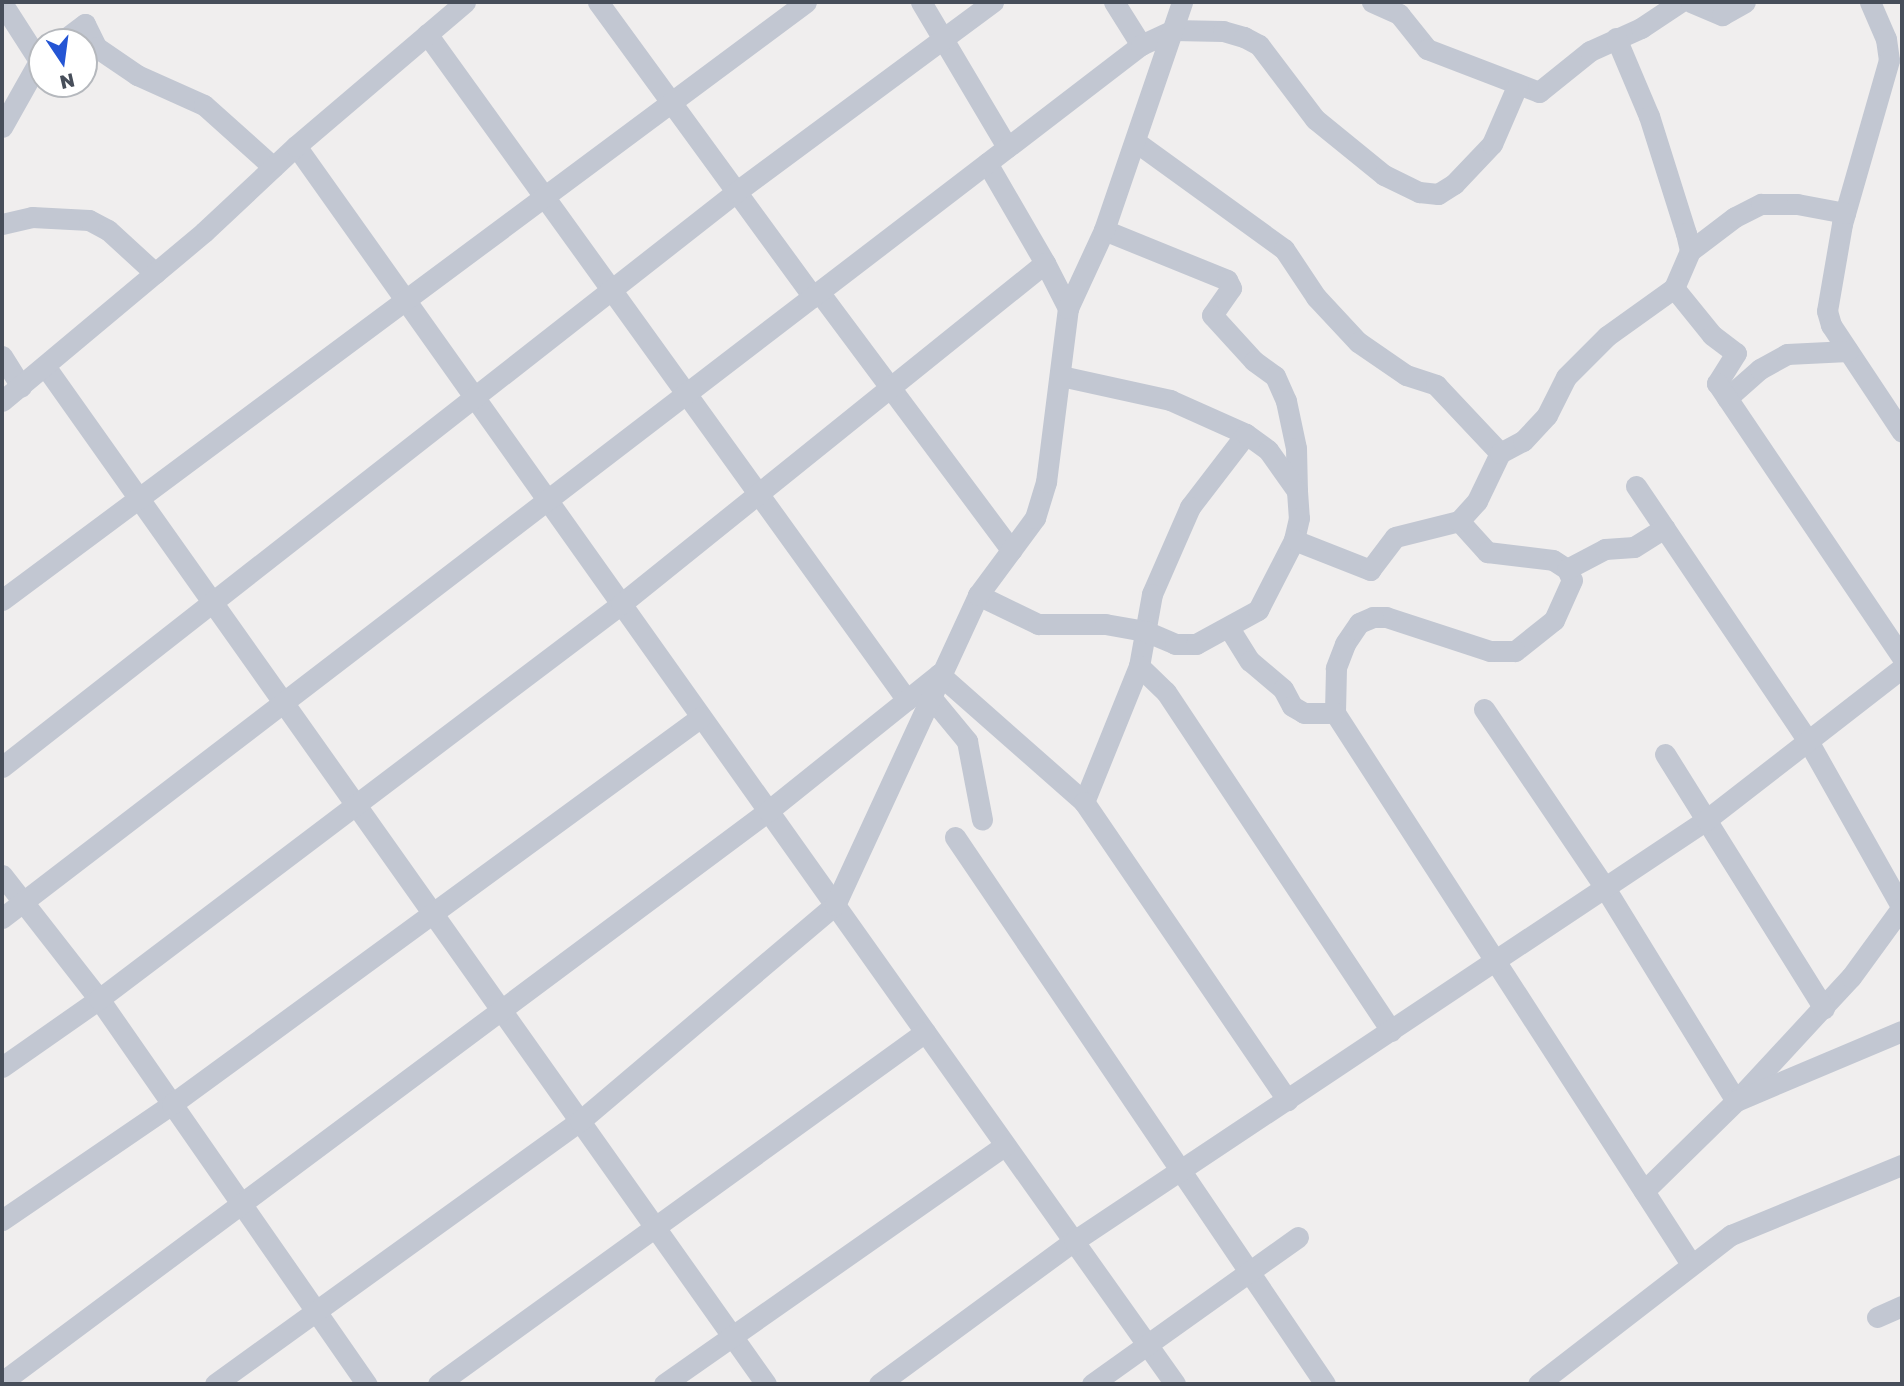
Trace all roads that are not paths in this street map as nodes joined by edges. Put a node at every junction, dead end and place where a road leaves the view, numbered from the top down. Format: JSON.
{"nodes":[{"id":1,"x":465,"y":2,"type":"edge"},
{"id":2,"x":598,"y":2,"type":"edge"},
{"id":3,"x":806,"y":2,"type":"edge"},
{"id":4,"x":921,"y":2,"type":"edge"},
{"id":5,"x":993,"y":2,"type":"edge"},
{"id":6,"x":1114,"y":2,"type":"edge"},
{"id":7,"x":1182,"y":2,"type":"edge"},
{"id":8,"x":1372,"y":2,"type":"edge"},
{"id":9,"x":1680,"y":2,"type":"edge"},
{"id":10,"x":1691,"y":2,"type":"edge"},
{"id":11,"x":1745,"y":2,"type":"edge"},
{"id":12,"x":1870,"y":2,"type":"edge"},
{"id":13,"x":2,"y":3,"type":"edge"},
{"id":14,"x":1173,"y":30,"type":"junction"},
{"id":15,"x":427,"y":34,"type":"junction"},
{"id":16,"x":1616,"y":38,"type":"junction"},
{"id":17,"x":943,"y":39,"type":"junction"},
{"id":18,"x":28,"y":41,"type":"edge"},
{"id":19,"x":1141,"y":45,"type":"junction"},
{"id":20,"x":98,"y":48,"type":"edge"},
{"id":21,"x":1895,"y":61,"type":"edge"},
{"id":22,"x":28,"y":80,"type":"edge"},
{"id":23,"x":1518,"y":83,"type":"junction"},
{"id":24,"x":671,"y":102,"type":"junction"},
{"id":25,"x":2,"y":127,"type":"edge"},
{"id":26,"x":1136,"y":142,"type":"junction"},
{"id":27,"x":296,"y":146,"type":"junction"},
{"id":28,"x":1007,"y":147,"type":"junction"},
{"id":29,"x":987,"y":163,"type":"junction"},
{"id":30,"x":273,"y":167,"type":"junction"},
{"id":31,"x":736,"y":192,"type":"junction"},
{"id":32,"x":544,"y":197,"type":"junction"},
{"id":33,"x":1845,"y":213,"type":"junction"},
{"id":34,"x":2,"y":224,"type":"edge"},
{"id":35,"x":1104,"y":230,"type":"junction"},
{"id":36,"x":1690,"y":251,"type":"junction"},
{"id":37,"x":1045,"y":263,"type":"junction"},
{"id":38,"x":155,"y":273,"type":"junction"},
{"id":39,"x":1674,"y":288,"type":"junction"},
{"id":40,"x":612,"y":290,"type":"junction"},
{"id":41,"x":816,"y":295,"type":"junction"},
{"id":42,"x":405,"y":300,"type":"junction"},
{"id":43,"x":1068,"y":308,"type":"junction"},
{"id":44,"x":1848,"y":351,"type":"junction"},
{"id":45,"x":2,"y":356,"type":"edge"},
{"id":46,"x":45,"y":366,"type":"junction"},
{"id":47,"x":1061,"y":376,"type":"junction"},
{"id":48,"x":21,"y":386,"type":"junction"},
{"id":49,"x":889,"y":387,"type":"junction"},
{"id":50,"x":1722,"y":390,"type":"junction"},
{"id":51,"x":687,"y":394,"type":"junction"},
{"id":52,"x":475,"y":398,"type":"junction"},
{"id":53,"x":2,"y":401,"type":"edge"},
{"id":54,"x":1902,"y":432,"type":"edge"},
{"id":55,"x":1246,"y":434,"type":"junction"},
{"id":56,"x":1500,"y":453,"type":"junction"},
{"id":57,"x":1636,"y":486,"type":"dead end"},
{"id":58,"x":1297,"y":491,"type":"junction"},
{"id":59,"x":758,"y":493,"type":"junction"},
{"id":60,"x":139,"y":498,"type":"junction"},
{"id":61,"x":548,"y":501,"type":"junction"},
{"id":62,"x":1459,"y":521,"type":"junction"},
{"id":63,"x":1664,"y":528,"type":"junction"},
{"id":64,"x":1294,"y":540,"type":"junction"},
{"id":65,"x":1011,"y":550,"type":"junction"},
{"id":66,"x":1567,"y":569,"type":"junction"},
{"id":67,"x":978,"y":595,"type":"junction"},
{"id":68,"x":2,"y":600,"type":"edge"},
{"id":69,"x":213,"y":603,"type":"junction"},
{"id":70,"x":621,"y":604,"type":"junction"},
{"id":71,"x":1229,"y":628,"type":"junction"},
{"id":72,"x":1145,"y":631,"type":"junction"},
{"id":73,"x":1902,"y":657,"type":"edge"},
{"id":74,"x":1139,"y":666,"type":"junction"},
{"id":75,"x":1902,"y":668,"type":"edge"},
{"id":76,"x":939,"y":674,"type":"junction"},
{"id":77,"x":929,"y":695,"type":"junction"},
{"id":78,"x":907,"y":700,"type":"junction"},
{"id":79,"x":284,"y":704,"type":"junction"},
{"id":80,"x":1484,"y":709,"type":"dead end"},
{"id":81,"x":1335,"y":713,"type":"junction"},
{"id":82,"x":701,"y":717,"type":"junction"},
{"id":83,"x":1808,"y":741,"type":"junction"},
{"id":84,"x":1665,"y":754,"type":"dead end"},
{"id":85,"x":2,"y":767,"type":"edge"},
{"id":86,"x":1084,"y":802,"type":"junction"},
{"id":87,"x":356,"y":805,"type":"junction"},
{"id":88,"x":768,"y":811,"type":"junction"},
{"id":89,"x":982,"y":820,"type":"dead end"},
{"id":90,"x":1706,"y":820,"type":"junction"},
{"id":91,"x":955,"y":837,"type":"dead end"},
{"id":92,"x":2,"y":875,"type":"edge"},
{"id":93,"x":1605,"y":888,"type":"junction"},
{"id":94,"x":24,"y":904,"type":"junction"},
{"id":95,"x":835,"y":905,"type":"junction"},
{"id":96,"x":1902,"y":907,"type":"edge"},
{"id":97,"x":432,"y":912,"type":"junction"},
{"id":98,"x":2,"y":918,"type":"edge"},
{"id":99,"x":1496,"y":962,"type":"junction"},
{"id":100,"x":100,"y":999,"type":"junction"},
{"id":101,"x":1824,"y":1008,"type":"junction"},
{"id":102,"x":501,"y":1009,"type":"junction"},
{"id":103,"x":1391,"y":1031,"type":"junction"},
{"id":104,"x":1902,"y":1031,"type":"edge"},
{"id":105,"x":925,"y":1032,"type":"junction"},
{"id":106,"x":2,"y":1067,"type":"edge"},
{"id":107,"x":1287,"y":1100,"type":"junction"},
{"id":108,"x":1735,"y":1101,"type":"junction"},
{"id":109,"x":173,"y":1104,"type":"junction"},
{"id":110,"x":580,"y":1121,"type":"junction"},
{"id":111,"x":1005,"y":1145,"type":"junction"},
{"id":112,"x":1902,"y":1165,"type":"edge"},
{"id":113,"x":1180,"y":1171,"type":"junction"},
{"id":114,"x":1644,"y":1191,"type":"junction"},
{"id":115,"x":243,"y":1205,"type":"junction"},
{"id":116,"x":2,"y":1220,"type":"edge"},
{"id":117,"x":655,"y":1227,"type":"junction"},
{"id":118,"x":1298,"y":1237,"type":"dead end"},
{"id":119,"x":1074,"y":1241,"type":"junction"},
{"id":120,"x":1691,"y":1264,"type":"junction"},
{"id":121,"x":1248,"y":1272,"type":"junction"},
{"id":122,"x":1902,"y":1306,"type":"edge"},
{"id":123,"x":317,"y":1313,"type":"junction"},
{"id":124,"x":1877,"y":1317,"type":"dead end"},
{"id":125,"x":1147,"y":1345,"type":"junction"},
{"id":126,"x":2,"y":1382,"type":"edge"},
{"id":127,"x":215,"y":1384,"type":"edge"},
{"id":128,"x":367,"y":1384,"type":"edge"},
{"id":129,"x":438,"y":1384,"type":"edge"},
{"id":130,"x":664,"y":1384,"type":"edge"},
{"id":131,"x":766,"y":1384,"type":"edge"},
{"id":132,"x":879,"y":1384,"type":"edge"},
{"id":133,"x":1092,"y":1384,"type":"edge"},
{"id":134,"x":1175,"y":1384,"type":"edge"},
{"id":135,"x":1325,"y":1384,"type":"edge"},
{"id":136,"x":1538,"y":1384,"type":"edge"}],
"edges":[{"from":1,"to":15,"type":"street"},
{"from":2,"to":24,"type":"street"},
{"from":3,"to":24,"type":"street"},
{"from":4,"to":17,"type":"street"},
{"from":5,"to":17,"type":"street"},
{"from":6,"to":19,"type":"street"},
{"from":7,"to":14,"type":"street"},
{"from":8,"to":23,"type":"street"},
{"from":9,"to":16,"type":"street"},
{"from":10,"to":11,"type":"street"},
{"from":12,"to":21,"type":"street"},
{"from":13,"to":18,"type":"street"},
{"from":14,"to":19,"type":"street"},
{"from":14,"to":23,"type":"street"},
{"from":14,"to":26,"type":"street"},
{"from":15,"to":27,"type":"street"},
{"from":15,"to":32,"type":"street"},
{"from":16,"to":23,"type":"street"},
{"from":16,"to":36,"type":"street"},
{"from":17,"to":28,"type":"street"},
{"from":17,"to":31,"type":"street"},
{"from":19,"to":28,"type":"street"},
{"from":20,"to":30,"type":"street"},
{"from":21,"to":33,"type":"street"},
{"from":22,"to":25,"type":"street"},
{"from":24,"to":31,"type":"street"},
{"from":24,"to":32,"type":"street"},
{"from":26,"to":35,"type":"street"},
{"from":26,"to":56,"type":"street"},
{"from":27,"to":30,"type":"street"},
{"from":27,"to":42,"type":"street"},
{"from":28,"to":29,"type":"street"},
{"from":29,"to":37,"type":"street"},
{"from":29,"to":41,"type":"street"},
{"from":30,"to":38,"type":"street"},
{"from":31,"to":40,"type":"street"},
{"from":31,"to":41,"type":"street"},
{"from":32,"to":40,"type":"street"},
{"from":32,"to":42,"type":"street"},
{"from":33,"to":36,"type":"street"},
{"from":33,"to":44,"type":"street"},
{"from":34,"to":38,"type":"street"},
{"from":35,"to":43,"type":"street"},
{"from":35,"to":58,"type":"street"},
{"from":36,"to":39,"type":"street"},
{"from":37,"to":43,"type":"street"},
{"from":37,"to":49,"type":"street"},
{"from":38,"to":46,"type":"street"},
{"from":39,"to":50,"type":"street"},
{"from":39,"to":56,"type":"street"},
{"from":40,"to":51,"type":"street"},
{"from":40,"to":52,"type":"street"},
{"from":41,"to":49,"type":"street"},
{"from":41,"to":51,"type":"street"},
{"from":42,"to":52,"type":"street"},
{"from":42,"to":60,"type":"street"},
{"from":43,"to":47,"type":"street"},
{"from":44,"to":50,"type":"street"},
{"from":44,"to":54,"type":"street"},
{"from":45,"to":48,"type":"street"},
{"from":46,"to":48,"type":"street"},
{"from":46,"to":60,"type":"street"},
{"from":47,"to":55,"type":"street"},
{"from":47,"to":65,"type":"street"},
{"from":48,"to":53,"type":"street"},
{"from":49,"to":59,"type":"street"},
{"from":49,"to":65,"type":"street"},
{"from":50,"to":73,"type":"street"},
{"from":51,"to":59,"type":"street"},
{"from":51,"to":61,"type":"street"},
{"from":52,"to":61,"type":"street"},
{"from":52,"to":69,"type":"street"},
{"from":55,"to":58,"type":"street"},
{"from":55,"to":72,"type":"street"},
{"from":56,"to":62,"type":"street"},
{"from":57,"to":63,"type":"street"},
{"from":58,"to":64,"type":"street"},
{"from":59,"to":70,"type":"street"},
{"from":59,"to":78,"type":"street"},
{"from":60,"to":68,"type":"street"},
{"from":60,"to":69,"type":"street"},
{"from":61,"to":70,"type":"street"},
{"from":61,"to":79,"type":"street"},
{"from":62,"to":64,"type":"street"},
{"from":62,"to":66,"type":"street"},
{"from":63,"to":66,"type":"street"},
{"from":63,"to":83,"type":"street"},
{"from":64,"to":71,"type":"street"},
{"from":65,"to":67,"type":"street"},
{"from":66,"to":81,"type":"street"},
{"from":67,"to":72,"type":"street"},
{"from":67,"to":76,"type":"street"},
{"from":69,"to":79,"type":"street"},
{"from":69,"to":85,"type":"street"},
{"from":70,"to":82,"type":"street"},
{"from":70,"to":87,"type":"street"},
{"from":71,"to":72,"type":"street"},
{"from":71,"to":81,"type":"street"},
{"from":72,"to":74,"type":"street"},
{"from":74,"to":86,"type":"street"},
{"from":74,"to":103,"type":"street"},
{"from":75,"to":83,"type":"street"},
{"from":76,"to":77,"type":"street"},
{"from":76,"to":78,"type":"street"},
{"from":76,"to":86,"type":"street"},
{"from":77,"to":89,"type":"street"},
{"from":77,"to":95,"type":"street"},
{"from":78,"to":88,"type":"street"},
{"from":79,"to":87,"type":"street"},
{"from":79,"to":94,"type":"street"},
{"from":80,"to":93,"type":"street"},
{"from":81,"to":99,"type":"street"},
{"from":82,"to":88,"type":"street"},
{"from":82,"to":97,"type":"street"},
{"from":83,"to":90,"type":"street"},
{"from":83,"to":96,"type":"street"},
{"from":84,"to":90,"type":"street"},
{"from":86,"to":107,"type":"street"},
{"from":87,"to":97,"type":"street"},
{"from":87,"to":100,"type":"street"},
{"from":88,"to":95,"type":"street"},
{"from":88,"to":102,"type":"street"},
{"from":90,"to":93,"type":"street"},
{"from":90,"to":101,"type":"street"},
{"from":91,"to":113,"type":"street"},
{"from":92,"to":94,"type":"street"},
{"from":93,"to":99,"type":"street"},
{"from":93,"to":108,"type":"street"},
{"from":94,"to":98,"type":"street"},
{"from":94,"to":100,"type":"street"},
{"from":95,"to":105,"type":"street"},
{"from":95,"to":110,"type":"street"},
{"from":96,"to":101,"type":"street"},
{"from":97,"to":102,"type":"street"},
{"from":97,"to":109,"type":"street"},
{"from":99,"to":103,"type":"street"},
{"from":99,"to":114,"type":"street"},
{"from":100,"to":106,"type":"street"},
{"from":100,"to":109,"type":"street"},
{"from":101,"to":108,"type":"street"},
{"from":102,"to":110,"type":"street"},
{"from":102,"to":115,"type":"street"},
{"from":103,"to":107,"type":"street"},
{"from":104,"to":108,"type":"street"},
{"from":105,"to":111,"type":"street"},
{"from":105,"to":117,"type":"street"},
{"from":107,"to":113,"type":"street"},
{"from":108,"to":114,"type":"street"},
{"from":109,"to":115,"type":"street"},
{"from":109,"to":116,"type":"street"},
{"from":110,"to":117,"type":"street"},
{"from":110,"to":123,"type":"street"},
{"from":111,"to":119,"type":"street"},
{"from":111,"to":130,"type":"street"},
{"from":112,"to":120,"type":"street"},
{"from":113,"to":119,"type":"street"},
{"from":113,"to":121,"type":"street"},
{"from":114,"to":120,"type":"street"},
{"from":115,"to":123,"type":"street"},
{"from":115,"to":126,"type":"street"},
{"from":117,"to":129,"type":"street"},
{"from":117,"to":131,"type":"street"},
{"from":118,"to":121,"type":"street"},
{"from":119,"to":125,"type":"street"},
{"from":119,"to":132,"type":"street"},
{"from":120,"to":136,"type":"street"},
{"from":121,"to":125,"type":"street"},
{"from":121,"to":135,"type":"street"},
{"from":122,"to":124,"type":"street"},
{"from":123,"to":127,"type":"street"},
{"from":123,"to":128,"type":"street"},
{"from":125,"to":133,"type":"street"},
{"from":125,"to":134,"type":"street"}]}
